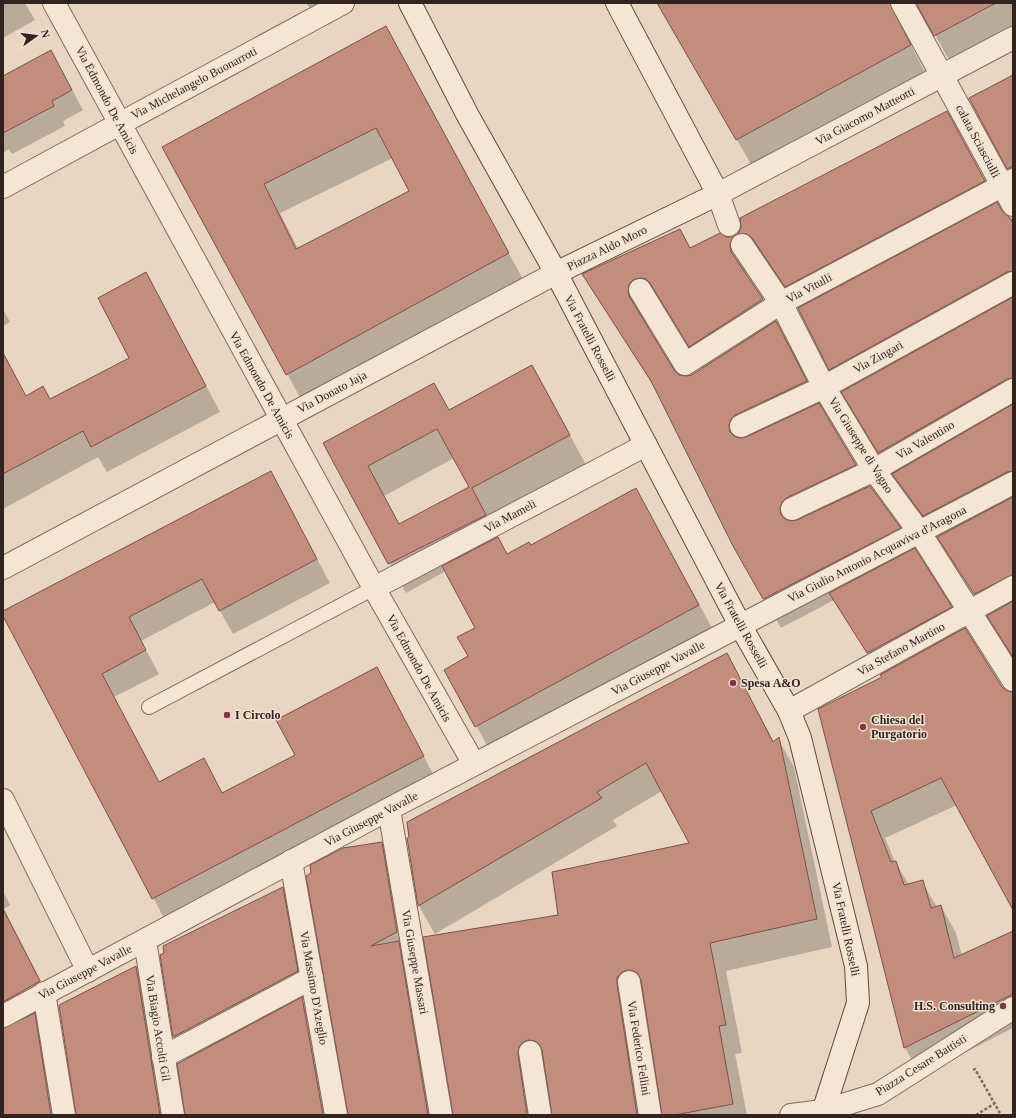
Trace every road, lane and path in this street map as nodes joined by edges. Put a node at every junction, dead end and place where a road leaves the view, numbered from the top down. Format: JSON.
{"nodes":[{"id":1,"x":54,"y":3,"type":"edge"},
{"id":2,"x":343,"y":3,"type":"edge"},
{"id":3,"x":410,"y":3,"type":"edge"},
{"id":4,"x":617,"y":3,"type":"edge"},
{"id":5,"x":902,"y":3,"type":"edge"},
{"id":6,"x":1013,"y":38,"type":"edge"},
{"id":7,"x":943,"y":76,"type":"junction"},
{"id":8,"x":119,"y":124,"type":"junction"},
{"id":9,"x":1007,"y":183,"type":"edge"},
{"id":10,"x":3,"y":187,"type":"edge"},
{"id":11,"x":718,"y":194,"type":"junction"},
{"id":12,"x":1013,"y":205,"type":"edge"},
{"id":13,"x":729,"y":225,"type":"dead end"},
{"id":14,"x":742,"y":245,"type":"dead end"},
{"id":15,"x":556,"y":273,"type":"junction"},
{"id":16,"x":1013,"y":283,"type":"edge"},
{"id":17,"x":640,"y":290,"type":"dead end"},
{"id":18,"x":781,"y":303,"type":"junction"},
{"id":19,"x":824,"y":387,"type":"junction"},
{"id":20,"x":1013,"y":390,"type":"edge"},
{"id":21,"x":281,"y":419,"type":"junction"},
{"id":22,"x":741,"y":426,"type":"dead end"},
{"id":23,"x":646,"y":445,"type":"junction"},
{"id":24,"x":874,"y":470,"type":"junction"},
{"id":25,"x":1013,"y":483,"type":"edge"},
{"id":26,"x":792,"y":509,"type":"dead end"},
{"id":27,"x":920,"y":533,"type":"junction"},
{"id":28,"x":3,"y":568,"type":"edge"},
{"id":29,"x":1013,"y":587,"type":"edge"},
{"id":30,"x":374,"y":588,"type":"junction"},
{"id":31,"x":970,"y":611,"type":"junction"},
{"id":32,"x":740,"y":625,"type":"junction"},
{"id":33,"x":1013,"y":680,"type":"edge"},
{"id":34,"x":149,"y":707,"type":"dead end"},
{"id":35,"x":789,"y":711,"type":"junction"},
{"id":36,"x":474,"y":764,"type":"junction"},
{"id":37,"x":4,"y":803,"type":"edge"},
{"id":38,"x":389,"y":809,"type":"junction"},
{"id":39,"x":291,"y":861,"type":"junction"},
{"id":40,"x":144,"y":941,"type":"junction"},
{"id":41,"x":88,"y":971,"type":"junction"},
{"id":42,"x":312,"y":978,"type":"junction"},
{"id":43,"x":629,"y":982,"type":"dead end"},
{"id":44,"x":44,"y":993,"type":"junction"},
{"id":45,"x":1013,"y":1008,"type":"edge"},
{"id":46,"x":3,"y":1016,"type":"edge"},
{"id":47,"x":530,"y":1052,"type":"dead end"},
{"id":48,"x":163,"y":1057,"type":"junction"},
{"id":49,"x":975,"y":1069,"type":"dead end"},
{"id":50,"x":994,"y":1104,"type":"junction"},
{"id":51,"x":823,"y":1113,"type":"edge"},
{"id":52,"x":64,"y":1115,"type":"edge"},
{"id":53,"x":173,"y":1115,"type":"edge"},
{"id":54,"x":336,"y":1115,"type":"edge"},
{"id":55,"x":441,"y":1115,"type":"edge"},
{"id":56,"x":540,"y":1115,"type":"edge"},
{"id":57,"x":650,"y":1115,"type":"edge"},
{"id":58,"x":791,"y":1115,"type":"edge"},
{"id":59,"x":976,"y":1115,"type":"edge"},
{"id":60,"x":1000,"y":1115,"type":"edge"}],
"edges":[{"from":1,"to":8,"type":"street","name":"Via Edmondo De Amicis"},
{"from":2,"to":8,"type":"street","name":"Via Michelangelo Buonarroti"},
{"from":3,"to":15,"type":"street","name":"Piazza Aldo Moro"},
{"from":4,"to":11,"type":"street"},
{"from":5,"to":7,"type":"street","name":"calata Sciasciulli"},
{"from":6,"to":7,"type":"street","name":"Via Giacomo Matteotti"},
{"from":7,"to":9,"type":"street","name":"calata Sciasciulli"},
{"from":7,"to":11,"type":"street","name":"Via Giacomo Matteotti"},
{"from":8,"to":10,"type":"street","name":"Via Michelangelo Buonarroti"},
{"from":8,"to":21,"type":"street","name":"Via Edmondo De Amicis"},
{"from":9,"to":12,"type":"street","name":"calata Sciasciulli"},
{"from":9,"to":18,"type":"street","name":"Via Vitulli"},
{"from":11,"to":13,"type":"street"},
{"from":11,"to":15,"type":"street","name":"Piazza Aldo Moro"},
{"from":14,"to":18,"type":"street","name":"Via Giuseppe di Vagno"},
{"from":15,"to":21,"type":"street","name":"Via Donato Jaja"},
{"from":15,"to":23,"type":"street","name":"Via Fratelli Rosselli"},
{"from":16,"to":19,"type":"street","name":"Via Zingari"},
{"from":17,"to":18,"type":"street","name":"Via Vitulli"},
{"from":18,"to":19,"type":"street","name":"Via Giuseppe di Vagno"},
{"from":19,"to":22,"type":"street","name":"Via Zingari"},
{"from":19,"to":24,"type":"street","name":"Via Giuseppe di Vagno"},
{"from":20,"to":24,"type":"street","name":"Via Valentino"},
{"from":21,"to":28,"type":"street","name":"Via Donato Jaja"},
{"from":21,"to":30,"type":"street","name":"Via Edmondo De Amicis"},
{"from":23,"to":30,"type":"street","name":"Via Mameli"},
{"from":23,"to":32,"type":"street","name":"Via Fratelli Rosselli"},
{"from":24,"to":26,"type":"street","name":"Via Valentino"},
{"from":24,"to":27,"type":"street","name":"Via Giuseppe di Vagno"},
{"from":25,"to":27,"type":"street","name":"Via Giulio Antonio Acquaviva d'Aragona"},
{"from":27,"to":31,"type":"street","name":"Via Giuseppe di Vagno"},
{"from":27,"to":32,"type":"street","name":"Via Giulio Antonio Acquaviva d'Aragona"},
{"from":29,"to":31,"type":"street","name":"Via Stefano Martino"},
{"from":30,"to":34,"type":"lane"},
{"from":30,"to":36,"type":"street","name":"Via Edmondo De Amicis"},
{"from":31,"to":33,"type":"street","name":"Via Giuseppe di Vagno"},
{"from":31,"to":35,"type":"street","name":"Via Stefano Martino"},
{"from":32,"to":35,"type":"street","name":"Via Fratelli Rosselli"},
{"from":32,"to":36,"type":"street","name":"Via Giuseppe Vavalle"},
{"from":35,"to":51,"type":"street","name":"Via Fratelli Rosselli"},
{"from":36,"to":38,"type":"street","name":"Via Giuseppe Vavalle"},
{"from":37,"to":41,"type":"street"},
{"from":38,"to":39,"type":"street","name":"Via Giuseppe Vavalle"},
{"from":38,"to":55,"type":"street","name":"Via Giuseppe Massari"},
{"from":39,"to":40,"type":"street","name":"Via Giuseppe Vavalle"},
{"from":39,"to":42,"type":"street","name":"Via Massimo D'Azeglio"},
{"from":40,"to":41,"type":"street","name":"Via Giuseppe Vavalle"},
{"from":40,"to":48,"type":"street","name":"Via Biagio Accolti Gil"},
{"from":41,"to":44,"type":"street","name":"Via Giuseppe Vavalle"},
{"from":42,"to":48,"type":"street"},
{"from":42,"to":54,"type":"street","name":"Via Massimo D'Azeglio"},
{"from":43,"to":57,"type":"street","name":"Via Federico Fellini"},
{"from":44,"to":46,"type":"street","name":"Via Giuseppe Vavalle"},
{"from":44,"to":52,"type":"street"},
{"from":45,"to":51,"type":"street","name":"Piazza Cesare Battisti"},
{"from":47,"to":56,"type":"street"},
{"from":48,"to":53,"type":"street","name":"Via Biagio Accolti Gil"},
{"from":49,"to":50,"type":"path"},
{"from":50,"to":59,"type":"path"},
{"from":50,"to":60,"type":"path"},
{"from":51,"to":58,"type":"street","name":"Piazza Cesare Battisti"}]}
